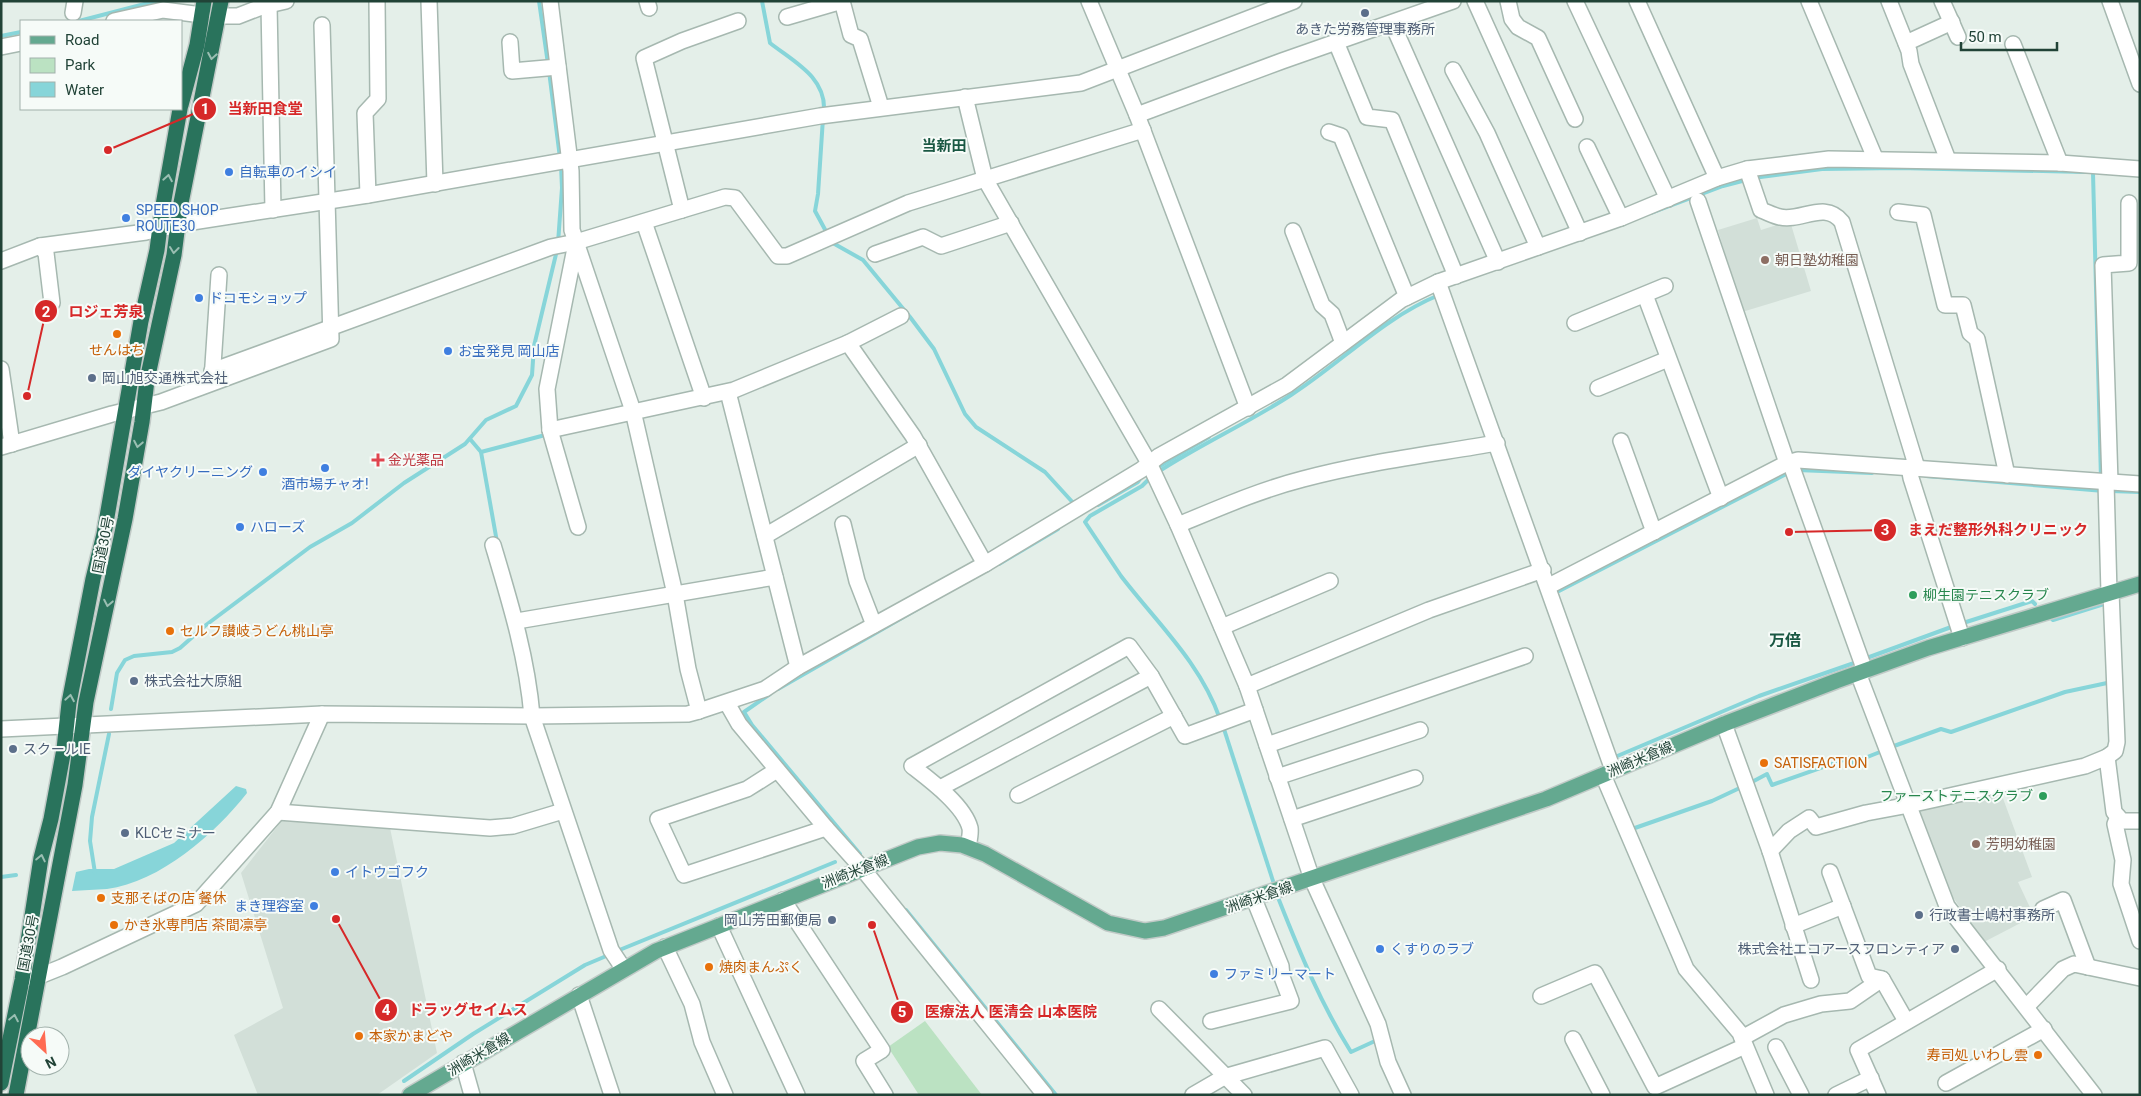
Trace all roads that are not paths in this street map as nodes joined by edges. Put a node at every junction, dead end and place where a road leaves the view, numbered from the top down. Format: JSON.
{"nodes":[{"id":1,"x":286,"y":1,"type":"edge"},
{"id":2,"x":377,"y":1,"type":"edge"},
{"id":3,"x":429,"y":1,"type":"edge"},
{"id":4,"x":550,"y":1,"type":"edge"},
{"id":5,"x":842,"y":1,"type":"edge"},
{"id":6,"x":1089,"y":1,"type":"edge"},
{"id":7,"x":1294,"y":1,"type":"edge"},
{"id":8,"x":1453,"y":1,"type":"edge"},
{"id":9,"x":1475,"y":1,"type":"edge"},
{"id":10,"x":1508,"y":1,"type":"edge"},
{"id":11,"x":1575,"y":1,"type":"edge"},
{"id":12,"x":1637,"y":1,"type":"edge"},
{"id":13,"x":1809,"y":1,"type":"edge"},
{"id":14,"x":1889,"y":1,"type":"edge"},
{"id":15,"x":1942,"y":1,"type":"edge"},
{"id":16,"x":2110,"y":1,"type":"edge"},
{"id":17,"x":269,"y":5,"type":"junction"},
{"id":18,"x":203,"y":7,"type":"edge"},
{"id":19,"x":1419,"y":7,"type":"edge"},
{"id":20,"x":220,"y":8,"type":"edge"},
{"id":21,"x":787,"y":17,"type":"dead end"},
{"id":22,"x":119,"y":20,"type":"edge"},
{"id":23,"x":738,"y":21,"type":"dead end"},
{"id":24,"x":1952,"y":22,"type":"junction"},
{"id":25,"x":1392,"y":23,"type":"junction"},
{"id":26,"x":322,"y":25,"type":"dead end"},
{"id":27,"x":1958,"y":37,"type":"dead end"},
{"id":28,"x":510,"y":42,"type":"dead end"},
{"id":29,"x":1336,"y":42,"type":"junction"},
{"id":30,"x":20,"y":43,"type":"edge"},
{"id":31,"x":1906,"y":43,"type":"junction"},
{"id":32,"x":2013,"y":44,"type":"dead end"},
{"id":33,"x":1,"y":47,"type":"edge"},
{"id":34,"x":552,"y":67,"type":"junction"},
{"id":35,"x":1118,"y":70,"type":"junction"},
{"id":36,"x":1453,"y":70,"type":"dead end"},
{"id":37,"x":2140,"y":84,"type":"edge"},
{"id":38,"x":966,"y":97,"type":"junction"},
{"id":39,"x":182,"y":101,"type":"edge"},
{"id":40,"x":881,"y":107,"type":"junction"},
{"id":41,"x":180,"y":110,"type":"edge"},
{"id":42,"x":1137,"y":115,"type":"junction"},
{"id":43,"x":1575,"y":119,"type":"dead end"},
{"id":44,"x":1143,"y":130,"type":"junction"},
{"id":45,"x":1329,"y":132,"type":"dead end"},
{"id":46,"x":664,"y":144,"type":"junction"},
{"id":47,"x":1587,"y":146,"type":"dead end"},
{"id":48,"x":1875,"y":158,"type":"junction"},
{"id":49,"x":1948,"y":160,"type":"junction"},
{"id":50,"x":563,"y":162,"type":"junction"},
{"id":51,"x":2060,"y":162,"type":"junction"},
{"id":52,"x":2140,"y":169,"type":"edge"},
{"id":53,"x":1749,"y":175,"type":"junction"},
{"id":54,"x":1717,"y":178,"type":"junction"},
{"id":55,"x":985,"y":179,"type":"junction"},
{"id":56,"x":435,"y":184,"type":"junction"},
{"id":57,"x":368,"y":195,"type":"junction"},
{"id":58,"x":1668,"y":199,"type":"junction"},
{"id":59,"x":1698,"y":201,"type":"dead end"},
{"id":60,"x":327,"y":202,"type":"junction"},
{"id":61,"x":2129,"y":203,"type":"dead end"},
{"id":62,"x":273,"y":210,"type":"junction"},
{"id":63,"x":682,"y":210,"type":"junction"},
{"id":64,"x":1898,"y":212,"type":"dead end"},
{"id":65,"x":1621,"y":218,"type":"junction"},
{"id":66,"x":644,"y":222,"type":"junction"},
{"id":67,"x":1011,"y":223,"type":"junction"},
{"id":68,"x":177,"y":225,"type":"junction"},
{"id":69,"x":160,"y":229,"type":"junction"},
{"id":70,"x":1293,"y":231,"type":"dead end"},
{"id":71,"x":1580,"y":233,"type":"junction"},
{"id":72,"x":563,"y":245,"type":"junction"},
{"id":73,"x":40,"y":246,"type":"junction"},
{"id":74,"x":1538,"y":248,"type":"junction"},
{"id":75,"x":875,"y":254,"type":"dead end"},
{"id":76,"x":1,"y":261,"type":"edge"},
{"id":77,"x":1498,"y":262,"type":"junction"},
{"id":78,"x":219,"y":275,"type":"dead end"},
{"id":79,"x":1456,"y":276,"type":"junction"},
{"id":80,"x":1665,"y":286,"type":"dead end"},
{"id":81,"x":1441,"y":288,"type":"junction"},
{"id":82,"x":1645,"y":295,"type":"junction"},
{"id":83,"x":1407,"y":297,"type":"junction"},
{"id":84,"x":52,"y":303,"type":"dead end"},
{"id":85,"x":901,"y":316,"type":"dead end"},
{"id":86,"x":1575,"y":323,"type":"dead end"},
{"id":87,"x":331,"y":327,"type":"junction"},
{"id":88,"x":1344,"y":343,"type":"junction"},
{"id":89,"x":850,"y":346,"type":"junction"},
{"id":90,"x":1668,"y":359,"type":"junction"},
{"id":91,"x":1,"y":369,"type":"edge"},
{"id":92,"x":212,"y":377,"type":"junction"},
{"id":93,"x":1598,"y":388,"type":"dead end"},
{"id":94,"x":729,"y":395,"type":"junction"},
{"id":95,"x":704,"y":398,"type":"junction"},
{"id":96,"x":143,"y":406,"type":"junction"},
{"id":97,"x":1248,"y":408,"type":"junction"},
{"id":98,"x":127,"y":410,"type":"junction"},
{"id":99,"x":634,"y":414,"type":"junction"},
{"id":100,"x":550,"y":432,"type":"junction"},
{"id":101,"x":1621,"y":441,"type":"dead end"},
{"id":102,"x":1497,"y":443,"type":"junction"},
{"id":103,"x":919,"y":445,"type":"junction"},
{"id":104,"x":7,"y":446,"type":"edge"},
{"id":105,"x":1791,"y":467,"type":"junction"},
{"id":106,"x":1152,"y":469,"type":"junction"},
{"id":107,"x":1912,"y":472,"type":"junction"},
{"id":108,"x":2007,"y":475,"type":"junction"},
{"id":109,"x":2105,"y":484,"type":"junction"},
{"id":110,"x":2140,"y":484,"type":"edge"},
{"id":111,"x":1721,"y":498,"type":"junction"},
{"id":112,"x":843,"y":524,"type":"dead end"},
{"id":113,"x":1178,"y":525,"type":"junction"},
{"id":114,"x":578,"y":527,"type":"dead end"},
{"id":115,"x":1654,"y":532,"type":"junction"},
{"id":116,"x":764,"y":536,"type":"junction"},
{"id":117,"x":493,"y":545,"type":"dead end"},
{"id":118,"x":985,"y":564,"type":"junction"},
{"id":119,"x":1543,"y":570,"type":"junction"},
{"id":120,"x":775,"y":576,"type":"junction"},
{"id":121,"x":1330,"y":581,"type":"dead end"},
{"id":122,"x":2140,"y":584,"type":"edge"},
{"id":123,"x":1549,"y":586,"type":"junction"},
{"id":124,"x":2110,"y":593,"type":"junction"},
{"id":125,"x":676,"y":594,"type":"junction"},
{"id":126,"x":517,"y":621,"type":"junction"},
{"id":127,"x":874,"y":625,"type":"junction"},
{"id":128,"x":1222,"y":627,"type":"junction"},
{"id":129,"x":1960,"y":630,"type":"junction"},
{"id":130,"x":1525,"y":656,"type":"dead end"},
{"id":131,"x":798,"y":666,"type":"junction"},
{"id":132,"x":1862,"y":667,"type":"junction"},
{"id":133,"x":1152,"y":676,"type":"junction"},
{"id":134,"x":1247,"y":686,"type":"junction"},
{"id":135,"x":727,"y":702,"type":"junction"},
{"id":136,"x":1255,"y":710,"type":"junction"},
{"id":137,"x":699,"y":711,"type":"junction"},
{"id":138,"x":322,"y":714,"type":"junction"},
{"id":139,"x":532,"y":716,"type":"junction"},
{"id":140,"x":1174,"y":716,"type":"junction"},
{"id":141,"x":1724,"y":724,"type":"junction"},
{"id":142,"x":83,"y":725,"type":"junction"},
{"id":143,"x":66,"y":726,"type":"junction"},
{"id":144,"x":1,"y":729,"type":"edge"},
{"id":145,"x":1420,"y":730,"type":"dead end"},
{"id":146,"x":1267,"y":745,"type":"junction"},
{"id":147,"x":2110,"y":755,"type":"junction"},
{"id":148,"x":777,"y":770,"type":"junction"},
{"id":149,"x":1608,"y":772,"type":"junction"},
{"id":150,"x":1277,"y":777,"type":"junction"},
{"id":151,"x":1415,"y":778,"type":"dead end"},
{"id":152,"x":940,"y":788,"type":"junction"},
{"id":153,"x":1018,"y":794,"type":"dead end"},
{"id":154,"x":1910,"y":806,"type":"junction"},
{"id":155,"x":563,"y":811,"type":"junction"},
{"id":156,"x":278,"y":812,"type":"junction"},
{"id":157,"x":2118,"y":817,"type":"junction"},
{"id":158,"x":1292,"y":819,"type":"junction"},
{"id":159,"x":2140,"y":821,"type":"edge"},
{"id":160,"x":826,"y":828,"type":"junction"},
{"id":161,"x":968,"y":847,"type":"junction"},
{"id":162,"x":1770,"y":851,"type":"junction"},
{"id":163,"x":857,"y":861,"type":"junction"},
{"id":164,"x":1830,"y":872,"type":"dead end"},
{"id":165,"x":1312,"y":878,"type":"junction"},
{"id":166,"x":1254,"y":899,"type":"junction"},
{"id":167,"x":783,"y":900,"type":"junction"},
{"id":168,"x":1843,"y":906,"type":"junction"},
{"id":169,"x":2043,"y":909,"type":"dead end"},
{"id":170,"x":719,"y":926,"type":"junction"},
{"id":171,"x":1793,"y":926,"type":"junction"},
{"id":172,"x":2140,"y":941,"type":"edge"},
{"id":173,"x":666,"y":947,"type":"junction"},
{"id":174,"x":2088,"y":967,"type":"junction"},
{"id":175,"x":623,"y":968,"type":"junction"},
{"id":176,"x":1998,"y":969,"type":"junction"},
{"id":177,"x":37,"y":977,"type":"junction"},
{"id":178,"x":2140,"y":978,"type":"edge"},
{"id":179,"x":1882,"y":979,"type":"junction"},
{"id":180,"x":22,"y":980,"type":"junction"},
{"id":181,"x":1811,"y":980,"type":"dead end"},
{"id":182,"x":579,"y":995,"type":"junction"},
{"id":183,"x":1540,"y":996,"type":"dead end"},
{"id":184,"x":2027,"y":1006,"type":"junction"},
{"id":185,"x":1159,"y":1009,"type":"dead end"},
{"id":186,"x":1211,"y":1021,"type":"dead end"},
{"id":187,"x":1906,"y":1021,"type":"junction"},
{"id":188,"x":2044,"y":1029,"type":"junction"},
{"id":189,"x":1573,"y":1039,"type":"dead end"},
{"id":190,"x":1744,"y":1042,"type":"junction"},
{"id":191,"x":1776,"y":1047,"type":"dead end"},
{"id":192,"x":463,"y":1063,"type":"junction"},
{"id":193,"x":1224,"y":1077,"type":"junction"},
{"id":194,"x":1871,"y":1078,"type":"junction"},
{"id":195,"x":1,"y":1083,"type":"edge"},
{"id":196,"x":1946,"y":1083,"type":"dead end"},
{"id":197,"x":1344,"y":1092,"type":"edge"},
{"id":198,"x":416,"y":1093,"type":"edge"},
{"id":199,"x":1400,"y":1094,"type":"edge"},
{"id":200,"x":16,"y":1095,"type":"edge"},
{"id":201,"x":472,"y":1095,"type":"edge"},
{"id":202,"x":612,"y":1095,"type":"edge"},
{"id":203,"x":725,"y":1095,"type":"edge"},
{"id":204,"x":797,"y":1095,"type":"edge"},
{"id":205,"x":885,"y":1095,"type":"edge"},
{"id":206,"x":1045,"y":1095,"type":"edge"},
{"id":207,"x":1194,"y":1095,"type":"edge"},
{"id":208,"x":1244,"y":1095,"type":"edge"},
{"id":209,"x":1602,"y":1095,"type":"edge"},
{"id":210,"x":1766,"y":1095,"type":"edge"},
{"id":211,"x":1801,"y":1095,"type":"edge"},
{"id":212,"x":1836,"y":1095,"type":"edge"},
{"id":213,"x":1878,"y":1095,"type":"edge"},
{"id":214,"x":2094,"y":1095,"type":"edge"}],
"edges":[{"from":1,"to":17,"type":"street"},
{"from":2,"to":57,"type":"street"},
{"from":3,"to":56,"type":"street"},
{"from":4,"to":34,"type":"street"},
{"from":5,"to":21,"type":"street"},
{"from":5,"to":40,"type":"street"},
{"from":6,"to":35,"type":"street"},
{"from":7,"to":35,"type":"street"},
{"from":8,"to":19,"type":"street"},
{"from":9,"to":71,"type":"street"},
{"from":10,"to":43,"type":"street"},
{"from":11,"to":58,"type":"street"},
{"from":12,"to":54,"type":"street"},
{"from":13,"to":48,"type":"street"},
{"from":14,"to":31,"type":"street"},
{"from":15,"to":24,"type":"street"},
{"from":16,"to":37,"type":"street"},
{"from":17,"to":20,"type":"street"},
{"from":17,"to":62,"type":"street"},
{"from":18,"to":22,"type":"street"},
{"from":18,"to":39,"type":"highway"},
{"from":19,"to":25,"type":"street"},
{"from":20,"to":68,"type":"highway","name":"国道30号","one_way":true},
{"from":23,"to":46,"type":"street"},
{"from":24,"to":27,"type":"street"},
{"from":24,"to":31,"type":"street"},
{"from":25,"to":29,"type":"street"},
{"from":25,"to":77,"type":"street"},
{"from":26,"to":60,"type":"street"},
{"from":28,"to":34,"type":"street"},
{"from":29,"to":42,"type":"street"},
{"from":29,"to":79,"type":"street"},
{"from":30,"to":33,"type":"street"},
{"from":31,"to":49,"type":"street"},
{"from":32,"to":51,"type":"street"},
{"from":34,"to":50,"type":"street"},
{"from":35,"to":38,"type":"street"},
{"from":35,"to":42,"type":"street"},
{"from":36,"to":74,"type":"street"},
{"from":38,"to":40,"type":"street"},
{"from":38,"to":55,"type":"street"},
{"from":40,"to":46,"type":"street"},
{"from":69,"to":41,"type":"highway","name":"国道30号","one_way":true},
{"from":42,"to":44,"type":"street"},
{"from":44,"to":55,"type":"street"},
{"from":44,"to":97,"type":"street"},
{"from":45,"to":83,"type":"street"},
{"from":46,"to":50,"type":"street"},
{"from":46,"to":63,"type":"street"},
{"from":47,"to":65,"type":"street"},
{"from":48,"to":49,"type":"street"},
{"from":48,"to":53,"type":"street"},
{"from":49,"to":51,"type":"street"},
{"from":50,"to":56,"type":"street"},
{"from":50,"to":72,"type":"street"},
{"from":51,"to":52,"type":"street"},
{"from":53,"to":54,"type":"street"},
{"from":53,"to":107,"type":"street"},
{"from":54,"to":58,"type":"street"},
{"from":55,"to":63,"type":"street"},
{"from":55,"to":67,"type":"street"},
{"from":56,"to":57,"type":"street"},
{"from":57,"to":60,"type":"street"},
{"from":58,"to":65,"type":"street"},
{"from":59,"to":105,"type":"street"},
{"from":60,"to":62,"type":"street"},
{"from":60,"to":87,"type":"street"},
{"from":61,"to":109,"type":"street"},
{"from":62,"to":68,"type":"street"},
{"from":63,"to":66,"type":"street"},
{"from":64,"to":108,"type":"street"},
{"from":65,"to":71,"type":"street"},
{"from":66,"to":72,"type":"street"},
{"from":66,"to":95,"type":"street"},
{"from":67,"to":75,"type":"street"},
{"from":67,"to":106,"type":"street"},
{"from":68,"to":69,"type":"street"},
{"from":68,"to":96,"type":"highway","name":"国道30号","one_way":true},
{"from":69,"to":73,"type":"street"},
{"from":69,"to":98,"type":"highway","name":"国道30号"},
{"from":70,"to":88,"type":"street"},
{"from":71,"to":74,"type":"street"},
{"from":72,"to":87,"type":"street"},
{"from":72,"to":99,"type":"street"},
{"from":72,"to":100,"type":"street"},
{"from":73,"to":76,"type":"street"},
{"from":73,"to":84,"type":"street"},
{"from":74,"to":77,"type":"street"},
{"from":77,"to":79,"type":"street"},
{"from":78,"to":92,"type":"street"},
{"from":79,"to":81,"type":"street"},
{"from":80,"to":82,"type":"street"},
{"from":81,"to":83,"type":"street"},
{"from":81,"to":102,"type":"street"},
{"from":82,"to":86,"type":"street"},
{"from":82,"to":90,"type":"street"},
{"from":83,"to":88,"type":"street"},
{"from":85,"to":89,"type":"street"},
{"from":87,"to":92,"type":"street"},
{"from":88,"to":97,"type":"street"},
{"from":89,"to":94,"type":"street"},
{"from":89,"to":103,"type":"street"},
{"from":90,"to":93,"type":"street"},
{"from":90,"to":111,"type":"street"},
{"from":91,"to":104,"type":"street"},
{"from":92,"to":96,"type":"street"},
{"from":94,"to":95,"type":"street"},
{"from":94,"to":116,"type":"street"},
{"from":95,"to":99,"type":"street"},
{"from":96,"to":98,"type":"street"},
{"from":96,"to":142,"type":"highway","name":"国道30号","one_way":true},
{"from":97,"to":106,"type":"street"},
{"from":98,"to":104,"type":"street"},
{"from":143,"to":98,"type":"highway","name":"国道30号","one_way":true},
{"from":99,"to":100,"type":"street"},
{"from":99,"to":125,"type":"street"},
{"from":100,"to":114,"type":"street"},
{"from":101,"to":115,"type":"street"},
{"from":102,"to":113,"type":"street"},
{"from":102,"to":119,"type":"street"},
{"from":103,"to":116,"type":"street"},
{"from":103,"to":118,"type":"street"},
{"from":105,"to":107,"type":"street"},
{"from":105,"to":111,"type":"street"},
{"from":105,"to":132,"type":"street"},
{"from":106,"to":113,"type":"street"},
{"from":106,"to":118,"type":"street"},
{"from":107,"to":108,"type":"street"},
{"from":107,"to":129,"type":"street"},
{"from":108,"to":109,"type":"street"},
{"from":109,"to":110,"type":"street"},
{"from":109,"to":124,"type":"street"},
{"from":111,"to":115,"type":"street"},
{"from":112,"to":127,"type":"street"},
{"from":113,"to":128,"type":"street"},
{"from":115,"to":123,"type":"street"},
{"from":116,"to":120,"type":"street"},
{"from":117,"to":126,"type":"street"},
{"from":118,"to":127,"type":"street"},
{"from":119,"to":123,"type":"street"},
{"from":119,"to":134,"type":"street"},
{"from":120,"to":125,"type":"street"},
{"from":120,"to":131,"type":"street"},
{"from":121,"to":128,"type":"street"},
{"from":122,"to":124,"type":"main road","name":"洲崎米倉線"},
{"from":123,"to":149,"type":"street"},
{"from":124,"to":129,"type":"main road","name":"洲崎米倉線"},
{"from":124,"to":147,"type":"street"},
{"from":125,"to":126,"type":"street"},
{"from":125,"to":137,"type":"street"},
{"from":126,"to":139,"type":"street"},
{"from":127,"to":131,"type":"street"},
{"from":128,"to":134,"type":"street"},
{"from":129,"to":132,"type":"main road","name":"洲崎米倉線"},
{"from":130,"to":146,"type":"street"},
{"from":131,"to":135,"type":"street"},
{"from":132,"to":141,"type":"main road","name":"洲崎米倉線"},
{"from":132,"to":154,"type":"street"},
{"from":133,"to":140,"type":"street"},
{"from":133,"to":152,"type":"street"},
{"from":133,"to":152,"type":"street"},
{"from":134,"to":136,"type":"street"},
{"from":135,"to":137,"type":"street"},
{"from":135,"to":148,"type":"street"},
{"from":136,"to":140,"type":"street"},
{"from":136,"to":146,"type":"street"},
{"from":137,"to":139,"type":"street"},
{"from":138,"to":139,"type":"street"},
{"from":138,"to":142,"type":"street"},
{"from":138,"to":156,"type":"street"},
{"from":139,"to":155,"type":"street"},
{"from":140,"to":153,"type":"street"},
{"from":141,"to":149,"type":"main road","name":"洲崎米倉線"},
{"from":141,"to":162,"type":"street"},
{"from":142,"to":143,"type":"street"},
{"from":142,"to":177,"type":"highway","name":"国道30号"},
{"from":143,"to":144,"type":"street"},
{"from":180,"to":143,"type":"highway","name":"国道30号","one_way":true},
{"from":145,"to":150,"type":"street"},
{"from":146,"to":150,"type":"street"},
{"from":147,"to":154,"type":"street"},
{"from":147,"to":157,"type":"street"},
{"from":148,"to":160,"type":"street"},
{"from":148,"to":160,"type":"street"},
{"from":149,"to":165,"type":"main road","name":"洲崎米倉線"},
{"from":149,"to":190,"type":"street"},
{"from":150,"to":158,"type":"street"},
{"from":151,"to":158,"type":"street"},
{"from":152,"to":161,"type":"street"},
{"from":154,"to":162,"type":"street"},
{"from":154,"to":176,"type":"street"},
{"from":155,"to":156,"type":"street"},
{"from":155,"to":175,"type":"street"},
{"from":156,"to":177,"type":"street"},
{"from":157,"to":159,"type":"street"},
{"from":157,"to":172,"type":"street"},
{"from":158,"to":165,"type":"street"},
{"from":160,"to":163,"type":"street"},
{"from":161,"to":163,"type":"main road","name":"洲崎米倉線"},
{"from":161,"to":166,"type":"main road","name":"洲崎米倉線"},
{"from":162,"to":171,"type":"street"},
{"from":163,"to":167,"type":"main road","name":"洲崎米倉線"},
{"from":163,"to":206,"type":"street"},
{"from":164,"to":168,"type":"street"},
{"from":165,"to":166,"type":"main road","name":"洲崎米倉線"},
{"from":165,"to":199,"type":"street"},
{"from":166,"to":186,"type":"street"},
{"from":167,"to":170,"type":"main road","name":"洲崎米倉線"},
{"from":167,"to":205,"type":"street"},
{"from":168,"to":171,"type":"street"},
{"from":168,"to":179,"type":"street"},
{"from":169,"to":174,"type":"street"},
{"from":170,"to":173,"type":"main road","name":"洲崎米倉線"},
{"from":170,"to":204,"type":"street"},
{"from":171,"to":181,"type":"street"},
{"from":173,"to":175,"type":"main road","name":"洲崎米倉線"},
{"from":173,"to":203,"type":"street"},
{"from":174,"to":178,"type":"street"},
{"from":174,"to":184,"type":"street"},
{"from":175,"to":182,"type":"main road","name":"洲崎米倉線"},
{"from":176,"to":184,"type":"street"},
{"from":176,"to":187,"type":"street"},
{"from":177,"to":180,"type":"street"},
{"from":177,"to":200,"type":"highway","name":"国道30号"},
{"from":179,"to":187,"type":"street"},
{"from":179,"to":190,"type":"street"},
{"from":195,"to":180,"type":"highway","name":"国道30号","one_way":true},
{"from":182,"to":192,"type":"main road","name":"洲崎米倉線"},
{"from":182,"to":202,"type":"street"},
{"from":183,"to":190,"type":"street"},
{"from":184,"to":188,"type":"street"},
{"from":185,"to":193,"type":"street"},
{"from":187,"to":194,"type":"street"},
{"from":188,"to":196,"type":"street"},
{"from":188,"to":214,"type":"street"},
{"from":189,"to":209,"type":"street"},
{"from":190,"to":210,"type":"street"},
{"from":191,"to":211,"type":"street"},
{"from":192,"to":198,"type":"main road","name":"洲崎米倉線"},
{"from":192,"to":201,"type":"street"},
{"from":193,"to":197,"type":"street"},
{"from":193,"to":207,"type":"street"},
{"from":193,"to":208,"type":"street"},
{"from":194,"to":212,"type":"street"},
{"from":194,"to":213,"type":"street"}]}
